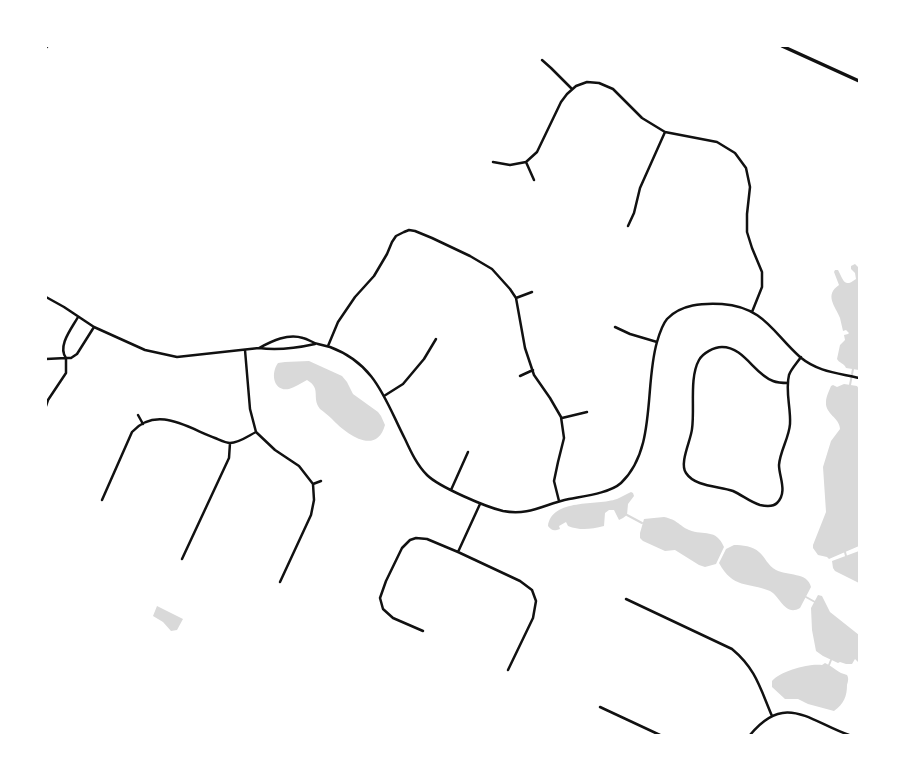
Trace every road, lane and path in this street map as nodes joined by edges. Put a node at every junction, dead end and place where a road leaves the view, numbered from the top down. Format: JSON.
{"nodes":[{"id":1,"x":782,"y":46,"type":"edge"},
{"id":2,"x":542,"y":60,"type":"dead end"},
{"id":3,"x":859,"y":81,"type":"edge"},
{"id":4,"x":572,"y":89,"type":"junction"},
{"id":5,"x":665,"y":132,"type":"junction"},
{"id":6,"x":493,"y":162,"type":"dead end"},
{"id":7,"x":526,"y":162,"type":"junction"},
{"id":8,"x":534,"y":180,"type":"dead end"},
{"id":9,"x":628,"y":226,"type":"dead end"},
{"id":10,"x":532,"y":292,"type":"dead end"},
{"id":11,"x":46,"y":297,"type":"edge"},
{"id":12,"x":516,"y":298,"type":"junction"},
{"id":13,"x":752,"y":312,"type":"junction"},
{"id":14,"x":78,"y":317,"type":"junction"},
{"id":15,"x":94,"y":327,"type":"junction"},
{"id":16,"x":615,"y":327,"type":"dead end"},
{"id":17,"x":436,"y":339,"type":"dead end"},
{"id":18,"x":657,"y":342,"type":"junction"},
{"id":19,"x":316,"y":344,"type":"junction"},
{"id":20,"x":328,"y":346,"type":"junction"},
{"id":21,"x":259,"y":348,"type":"junction"},
{"id":22,"x":245,"y":350,"type":"junction"},
{"id":23,"x":801,"y":357,"type":"junction"},
{"id":24,"x":66,"y":358,"type":"junction"},
{"id":25,"x":46,"y":359,"type":"edge"},
{"id":26,"x":533,"y":370,"type":"junction"},
{"id":27,"x":520,"y":376,"type":"dead end"},
{"id":28,"x":859,"y":378,"type":"edge"},
{"id":29,"x":788,"y":383,"type":"junction"},
{"id":30,"x":384,"y":396,"type":"junction"},
{"id":31,"x":46,"y":406,"type":"edge"},
{"id":32,"x":587,"y":412,"type":"dead end"},
{"id":33,"x":138,"y":415,"type":"dead end"},
{"id":34,"x":562,"y":418,"type":"junction"},
{"id":35,"x":143,"y":424,"type":"junction"},
{"id":36,"x":256,"y":432,"type":"junction"},
{"id":37,"x":230,"y":443,"type":"junction"},
{"id":38,"x":468,"y":452,"type":"dead end"},
{"id":39,"x":321,"y":481,"type":"dead end"},
{"id":40,"x":313,"y":484,"type":"junction"},
{"id":41,"x":451,"y":490,"type":"junction"},
{"id":42,"x":102,"y":500,"type":"dead end"},
{"id":43,"x":559,"y":501,"type":"junction"},
{"id":44,"x":480,"y":504,"type":"junction"},
{"id":45,"x":458,"y":552,"type":"junction"},
{"id":46,"x":182,"y":559,"type":"dead end"},
{"id":47,"x":280,"y":582,"type":"dead end"},
{"id":48,"x":626,"y":599,"type":"dead end"},
{"id":49,"x":423,"y":631,"type":"dead end"},
{"id":50,"x":508,"y":670,"type":"dead end"},
{"id":51,"x":600,"y":707,"type":"dead end"},
{"id":52,"x":772,"y":716,"type":"junction"},
{"id":53,"x":660,"y":735,"type":"edge"},
{"id":54,"x":750,"y":735,"type":"edge"},
{"id":55,"x":849,"y":735,"type":"edge"}],
"edges":[{"from":1,"to":3,"type":"main road"},
{"from":2,"to":4,"type":"street"},
{"from":4,"to":5,"type":"street"},
{"from":4,"to":7,"type":"street"},
{"from":5,"to":9,"type":"street"},
{"from":5,"to":13,"type":"street"},
{"from":6,"to":7,"type":"street"},
{"from":7,"to":8,"type":"street"},
{"from":10,"to":12,"type":"street"},
{"from":11,"to":14,"type":"street"},
{"from":12,"to":20,"type":"street"},
{"from":12,"to":26,"type":"street"},
{"from":13,"to":18,"type":"street"},
{"from":13,"to":23,"type":"street"},
{"from":14,"to":15,"type":"street"},
{"from":14,"to":24,"type":"street"},
{"from":15,"to":22,"type":"street"},
{"from":15,"to":24,"type":"street"},
{"from":16,"to":18,"type":"street"},
{"from":17,"to":30,"type":"street"},
{"from":18,"to":43,"type":"street"},
{"from":19,"to":20,"type":"street"},
{"from":19,"to":21,"type":"street"},
{"from":19,"to":21,"type":"street"},
{"from":20,"to":30,"type":"street"},
{"from":21,"to":22,"type":"street"},
{"from":22,"to":36,"type":"street"},
{"from":23,"to":28,"type":"street"},
{"from":23,"to":29,"type":"street"},
{"from":24,"to":25,"type":"street"},
{"from":24,"to":31,"type":"street"},
{"from":26,"to":27,"type":"street"},
{"from":26,"to":34,"type":"street"},
{"from":29,"to":29,"type":"street"},
{"from":30,"to":41,"type":"street"},
{"from":32,"to":34,"type":"street"},
{"from":33,"to":35,"type":"street"},
{"from":34,"to":43,"type":"street"},
{"from":35,"to":37,"type":"street"},
{"from":35,"to":42,"type":"street"},
{"from":36,"to":37,"type":"street"},
{"from":36,"to":40,"type":"street"},
{"from":37,"to":46,"type":"street"},
{"from":38,"to":41,"type":"street"},
{"from":39,"to":40,"type":"street"},
{"from":40,"to":47,"type":"street"},
{"from":41,"to":44,"type":"street"},
{"from":43,"to":44,"type":"street"},
{"from":44,"to":45,"type":"street"},
{"from":45,"to":49,"type":"street"},
{"from":45,"to":50,"type":"street"},
{"from":48,"to":52,"type":"street"},
{"from":51,"to":53,"type":"street"},
{"from":52,"to":54,"type":"street"},
{"from":52,"to":55,"type":"street"}]}
